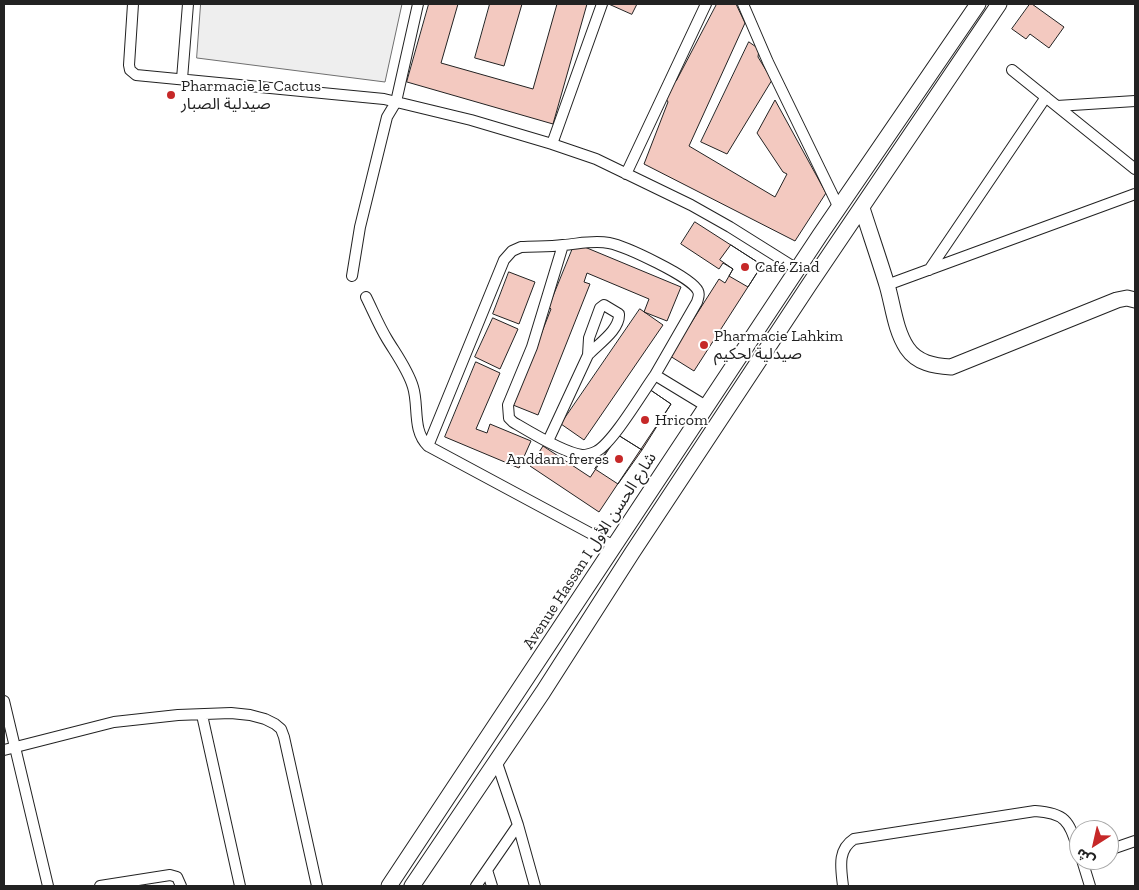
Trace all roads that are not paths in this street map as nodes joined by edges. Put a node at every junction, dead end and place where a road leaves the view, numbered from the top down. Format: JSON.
{"nodes":[{"id":1,"x":133,"y":4,"type":"edge"},
{"id":2,"x":188,"y":4,"type":"edge"},
{"id":3,"x":418,"y":4,"type":"edge"},
{"id":4,"x":602,"y":4,"type":"edge"},
{"id":5,"x":706,"y":4,"type":"edge"},
{"id":6,"x":743,"y":4,"type":"edge"},
{"id":7,"x":978,"y":4,"type":"edge"},
{"id":8,"x":999,"y":4,"type":"edge"},
{"id":9,"x":1012,"y":70,"type":"dead end"},
{"id":10,"x":182,"y":79,"type":"junction"},
{"id":11,"x":1046,"y":97,"type":"junction"},
{"id":12,"x":1135,"y":101,"type":"edge"},
{"id":13,"x":396,"y":102,"type":"junction"},
{"id":14,"x":1057,"y":106,"type":"junction"},
{"id":15,"x":552,"y":144,"type":"junction"},
{"id":16,"x":1135,"y":170,"type":"edge"},
{"id":17,"x":626,"y":174,"type":"junction"},
{"id":18,"x":1135,"y":194,"type":"edge"},
{"id":19,"x":839,"y":208,"type":"junction"},
{"id":20,"x":862,"y":208,"type":"junction"},
{"id":21,"x":563,"y":245,"type":"junction"},
{"id":22,"x":797,"y":269,"type":"junction"},
{"id":23,"x":929,"y":270,"type":"junction"},
{"id":24,"x":352,"y":276,"type":"dead end"},
{"id":25,"x":887,"y":285,"type":"junction"},
{"id":26,"x":366,"y":297,"type":"dead end"},
{"id":27,"x":1135,"y":300,"type":"edge"},
{"id":28,"x":588,"y":355,"type":"dead end"},
{"id":29,"x":655,"y":375,"type":"junction"},
{"id":30,"x":706,"y":406,"type":"junction"},
{"id":31,"x":548,"y":441,"type":"junction"},
{"id":32,"x":428,"y":446,"type":"junction"},
{"id":33,"x":614,"y":546,"type":"junction"},
{"id":34,"x":4,"y":701,"type":"edge"},
{"id":35,"x":202,"y":715,"type":"junction"},
{"id":36,"x":15,"y":747,"type":"junction"},
{"id":37,"x":4,"y":750,"type":"edge"},
{"id":38,"x":496,"y":760,"type":"junction"},
{"id":39,"x":518,"y":825,"type":"junction"},
{"id":40,"x":1069,"y":827,"type":"edge"},
{"id":41,"x":1135,"y":841,"type":"edge"},
{"id":42,"x":1119,"y":847,"type":"edge"},
{"id":43,"x":487,"y":870,"type":"junction"},
{"id":44,"x":1085,"y":870,"type":"edge"},
{"id":45,"x":121,"y":884,"type":"edge"},
{"id":46,"x":48,"y":886,"type":"edge"},
{"id":47,"x":100,"y":886,"type":"edge"},
{"id":48,"x":181,"y":886,"type":"edge"},
{"id":49,"x":240,"y":886,"type":"edge"},
{"id":50,"x":318,"y":886,"type":"edge"},
{"id":51,"x":389,"y":886,"type":"edge"},
{"id":52,"x":412,"y":886,"type":"edge"},
{"id":53,"x":476,"y":886,"type":"edge"},
{"id":54,"x":492,"y":886,"type":"edge"},
{"id":55,"x":535,"y":886,"type":"edge"},
{"id":56,"x":844,"y":886,"type":"edge"},
{"id":57,"x":1090,"y":886,"type":"edge"}],
"edges":[{"from":1,"to":10,"type":"street"},
{"from":2,"to":10,"type":"street"},
{"from":3,"to":13,"type":"street"},
{"from":4,"to":15,"type":"street"},
{"from":5,"to":17,"type":"street"},
{"from":6,"to":19,"type":"street"},
{"from":7,"to":19,"type":"main road","name":"Avenue Hassan I شارع الحسن الأول"},
{"from":8,"to":20,"type":"main road"},
{"from":9,"to":11,"type":"street"},
{"from":10,"to":13,"type":"street"},
{"from":11,"to":14,"type":"street"},
{"from":11,"to":23,"type":"street"},
{"from":12,"to":14,"type":"street"},
{"from":13,"to":15,"type":"street"},
{"from":13,"to":24,"type":"street"},
{"from":14,"to":16,"type":"street"},
{"from":15,"to":17,"type":"street"},
{"from":17,"to":22,"type":"street"},
{"from":18,"to":23,"type":"street"},
{"from":19,"to":22,"type":"main road","name":"Avenue Hassan I شارع الحسن الأول"},
{"from":20,"to":25,"type":"main road"},
{"from":20,"to":38,"type":"main road"},
{"from":21,"to":29,"type":"street"},
{"from":21,"to":31,"type":"street"},
{"from":21,"to":32,"type":"street"},
{"from":22,"to":30,"type":"main road","name":"Avenue Hassan I شارع الحسن الأول"},
{"from":23,"to":25,"type":"street"},
{"from":25,"to":27,"type":"main road"},
{"from":26,"to":32,"type":"street"},
{"from":28,"to":31,"type":"street"},
{"from":29,"to":30,"type":"street"},
{"from":29,"to":31,"type":"street"},
{"from":30,"to":33,"type":"main road","name":"Avenue Hassan I شارع الحسن الأول"},
{"from":32,"to":33,"type":"street"},
{"from":33,"to":51,"type":"main road","name":"Avenue Hassan I شارع الحسن الأول"},
{"from":34,"to":36,"type":"street"},
{"from":35,"to":36,"type":"street"},
{"from":35,"to":49,"type":"street"},
{"from":35,"to":50,"type":"street"},
{"from":36,"to":37,"type":"street"},
{"from":36,"to":46,"type":"street"},
{"from":38,"to":39,"type":"street"},
{"from":38,"to":52,"type":"main road"},
{"from":39,"to":43,"type":"street"},
{"from":39,"to":55,"type":"street"},
{"from":40,"to":56,"type":"street"},
{"from":41,"to":42,"type":"street"},
{"from":43,"to":53,"type":"street"},
{"from":43,"to":54,"type":"street"},
{"from":44,"to":57,"type":"street"},
{"from":45,"to":47,"type":"street"},
{"from":45,"to":48,"type":"street"}]}
